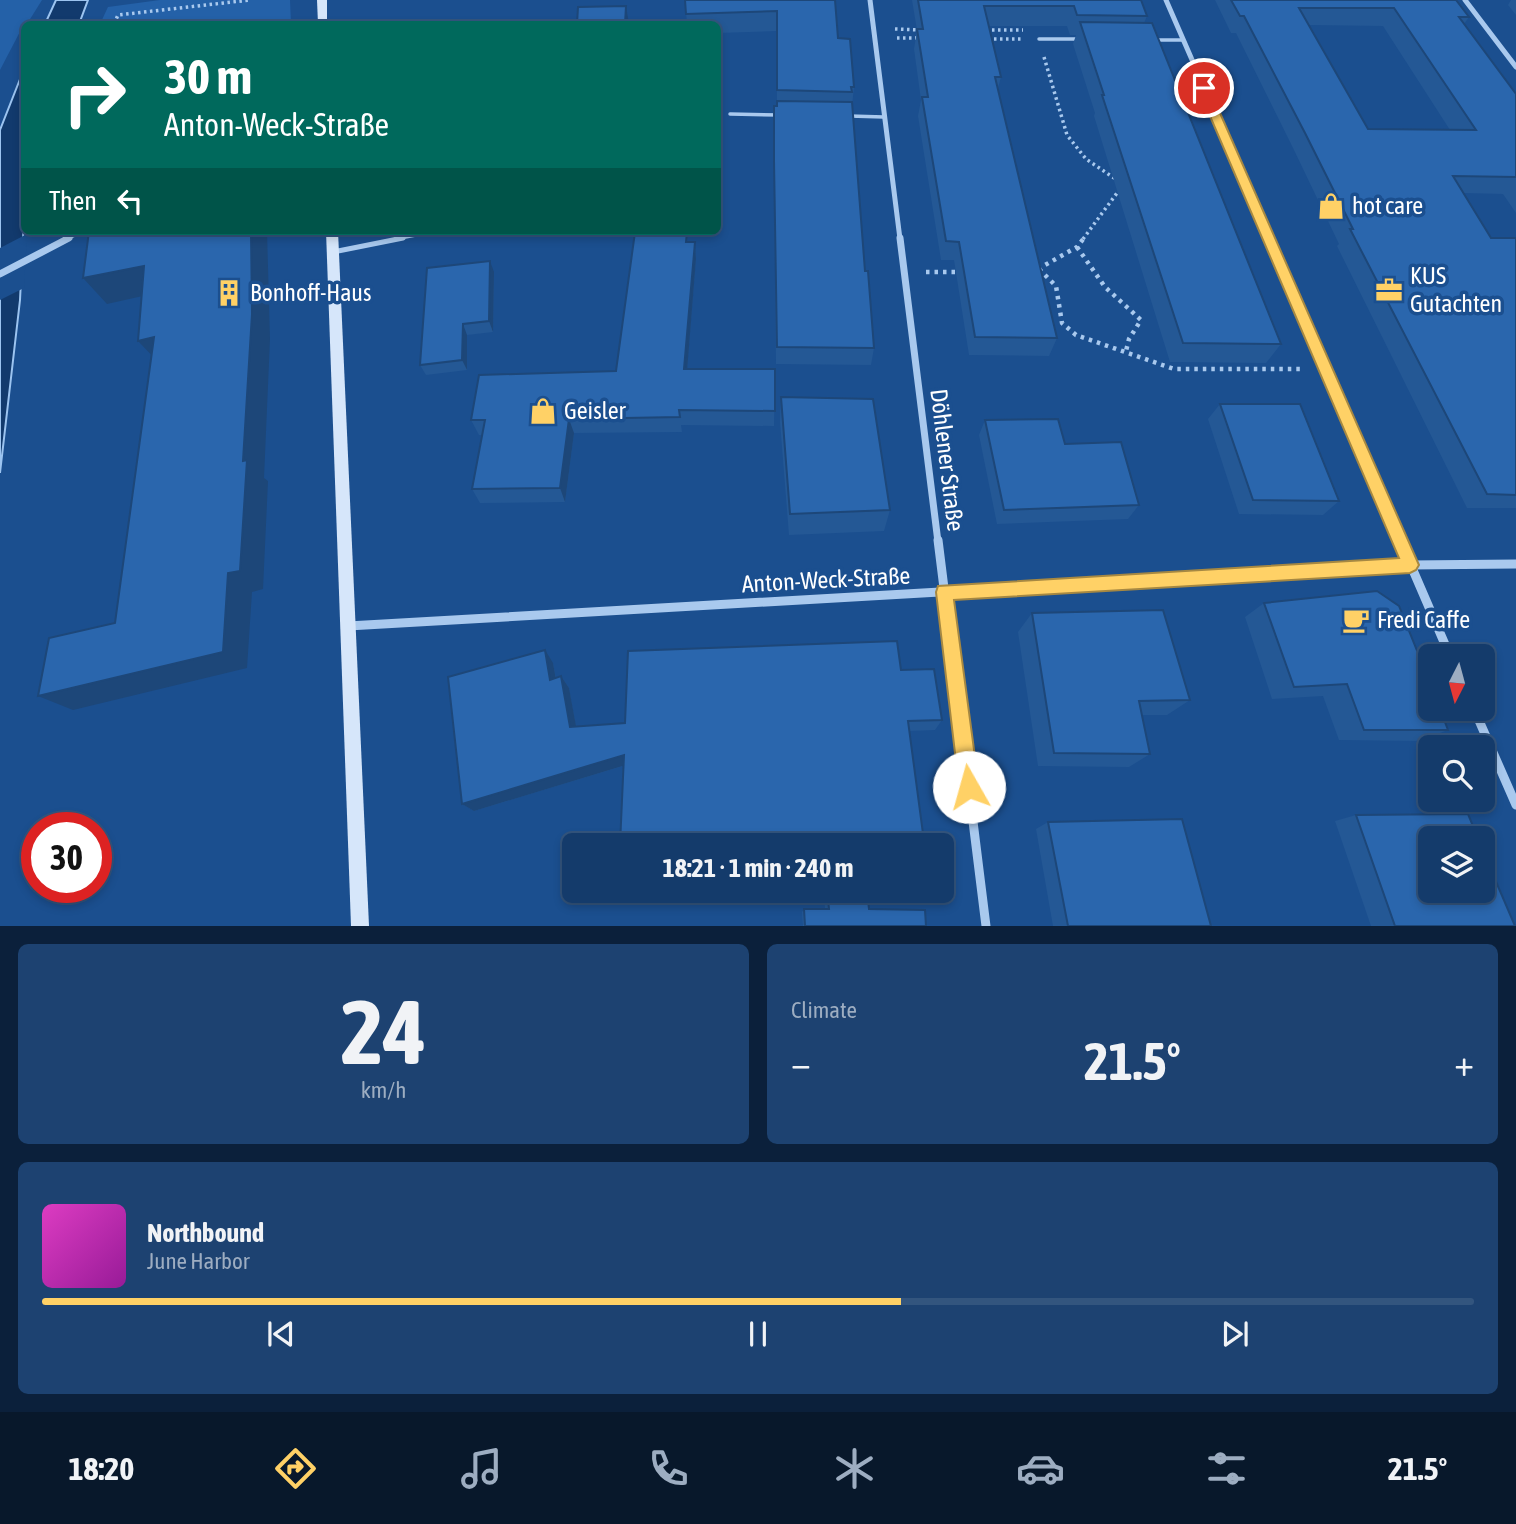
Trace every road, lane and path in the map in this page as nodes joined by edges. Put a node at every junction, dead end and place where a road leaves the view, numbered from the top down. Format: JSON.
{"nodes":[{"id":1,"x":250,"y":0,"type":"edge"},
{"id":2,"x":323,"y":0,"type":"edge"},
{"id":3,"x":870,"y":0,"type":"edge"},
{"id":4,"x":1166,"y":0,"type":"edge"},
{"id":5,"x":1465,"y":0,"type":"edge"},
{"id":6,"x":115,"y":21,"type":"edge"},
{"id":7,"x":323,"y":21,"type":"edge"},
{"id":8,"x":874,"y":37,"type":"junction"},
{"id":9,"x":923,"y":38,"type":"edge"},
{"id":10,"x":988,"y":38,"type":"edge"},
{"id":11,"x":1039,"y":39,"type":"junction"},
{"id":12,"x":1091,"y":40,"type":"edge"},
{"id":13,"x":1144,"y":40,"type":"edge"},
{"id":14,"x":1183,"y":40,"type":"junction"},
{"id":15,"x":1516,"y":67,"type":"edge"},
{"id":16,"x":730,"y":114,"type":"dead end"},
{"id":17,"x":782,"y":115,"type":"edge"},
{"id":18,"x":846,"y":116,"type":"edge"},
{"id":19,"x":884,"y":117,"type":"junction"},
{"id":20,"x":73,"y":235,"type":"edge"},
{"id":21,"x":332,"y":235,"type":"edge"},
{"id":22,"x":416,"y":235,"type":"edge"},
{"id":23,"x":1077,"y":247,"type":"junction"},
{"id":24,"x":333,"y":252,"type":"junction"},
{"id":25,"x":1038,"y":268,"type":"junction"},
{"id":26,"x":1024,"y":269,"type":"edge"},
{"id":27,"x":969,"y":271,"type":"edge"},
{"id":28,"x":904,"y":272,"type":"junction"},
{"id":29,"x":0,"y":274,"type":"edge"},
{"id":30,"x":1126,"y":351,"type":"junction"},
{"id":31,"x":1325,"y":369,"type":"junction"},
{"id":32,"x":1516,"y":564,"type":"edge"},
{"id":33,"x":1410,"y":565,"type":"junction"},
{"id":34,"x":944,"y":592,"type":"junction"},
{"id":35,"x":348,"y":626,"type":"junction"},
{"id":36,"x":1445,"y":644,"type":"edge"},
{"id":37,"x":1479,"y":721,"type":"edge"},
{"id":38,"x":1516,"y":805,"type":"edge"},
{"id":39,"x":360,"y":926,"type":"edge"},
{"id":40,"x":986,"y":926,"type":"edge"}],
"edges":[{"from":1,"to":6,"type":"path"},
{"from":2,"to":7,"type":"main road"},
{"from":3,"to":8,"type":"street","name":"Döhlener Straße"},
{"from":4,"to":14,"type":"street"},
{"from":5,"to":15,"type":"street"},
{"from":8,"to":9,"type":"path"},
{"from":8,"to":19,"type":"street","name":"Döhlener Straße"},
{"from":10,"to":11,"type":"path"},
{"from":11,"to":12,"type":"lane"},
{"from":11,"to":23,"type":"path"},
{"from":13,"to":14,"type":"lane"},
{"from":14,"to":31,"type":"street"},
{"from":16,"to":17,"type":"lane"},
{"from":18,"to":19,"type":"lane"},
{"from":19,"to":28,"type":"street","name":"Döhlener Straße"},
{"from":20,"to":29,"type":"street"},
{"from":21,"to":24,"type":"main road"},
{"from":22,"to":24,"type":"lane"},
{"from":23,"to":25,"type":"path"},
{"from":23,"to":30,"type":"path"},
{"from":24,"to":35,"type":"main road"},
{"from":25,"to":26,"type":"path"},
{"from":25,"to":30,"type":"path"},
{"from":27,"to":28,"type":"path"},
{"from":28,"to":34,"type":"street","name":"Döhlener Straße"},
{"from":30,"to":31,"type":"path"},
{"from":31,"to":33,"type":"street"},
{"from":32,"to":33,"type":"street","name":"Anton-Weck-Straße"},
{"from":33,"to":34,"type":"street","name":"Anton-Weck-Straße"},
{"from":33,"to":36,"type":"street"},
{"from":34,"to":35,"type":"street","name":"Anton-Weck-Straße"},
{"from":34,"to":40,"type":"street","name":"Döhlener Straße"},
{"from":35,"to":39,"type":"main road"},
{"from":37,"to":38,"type":"street"}]}
